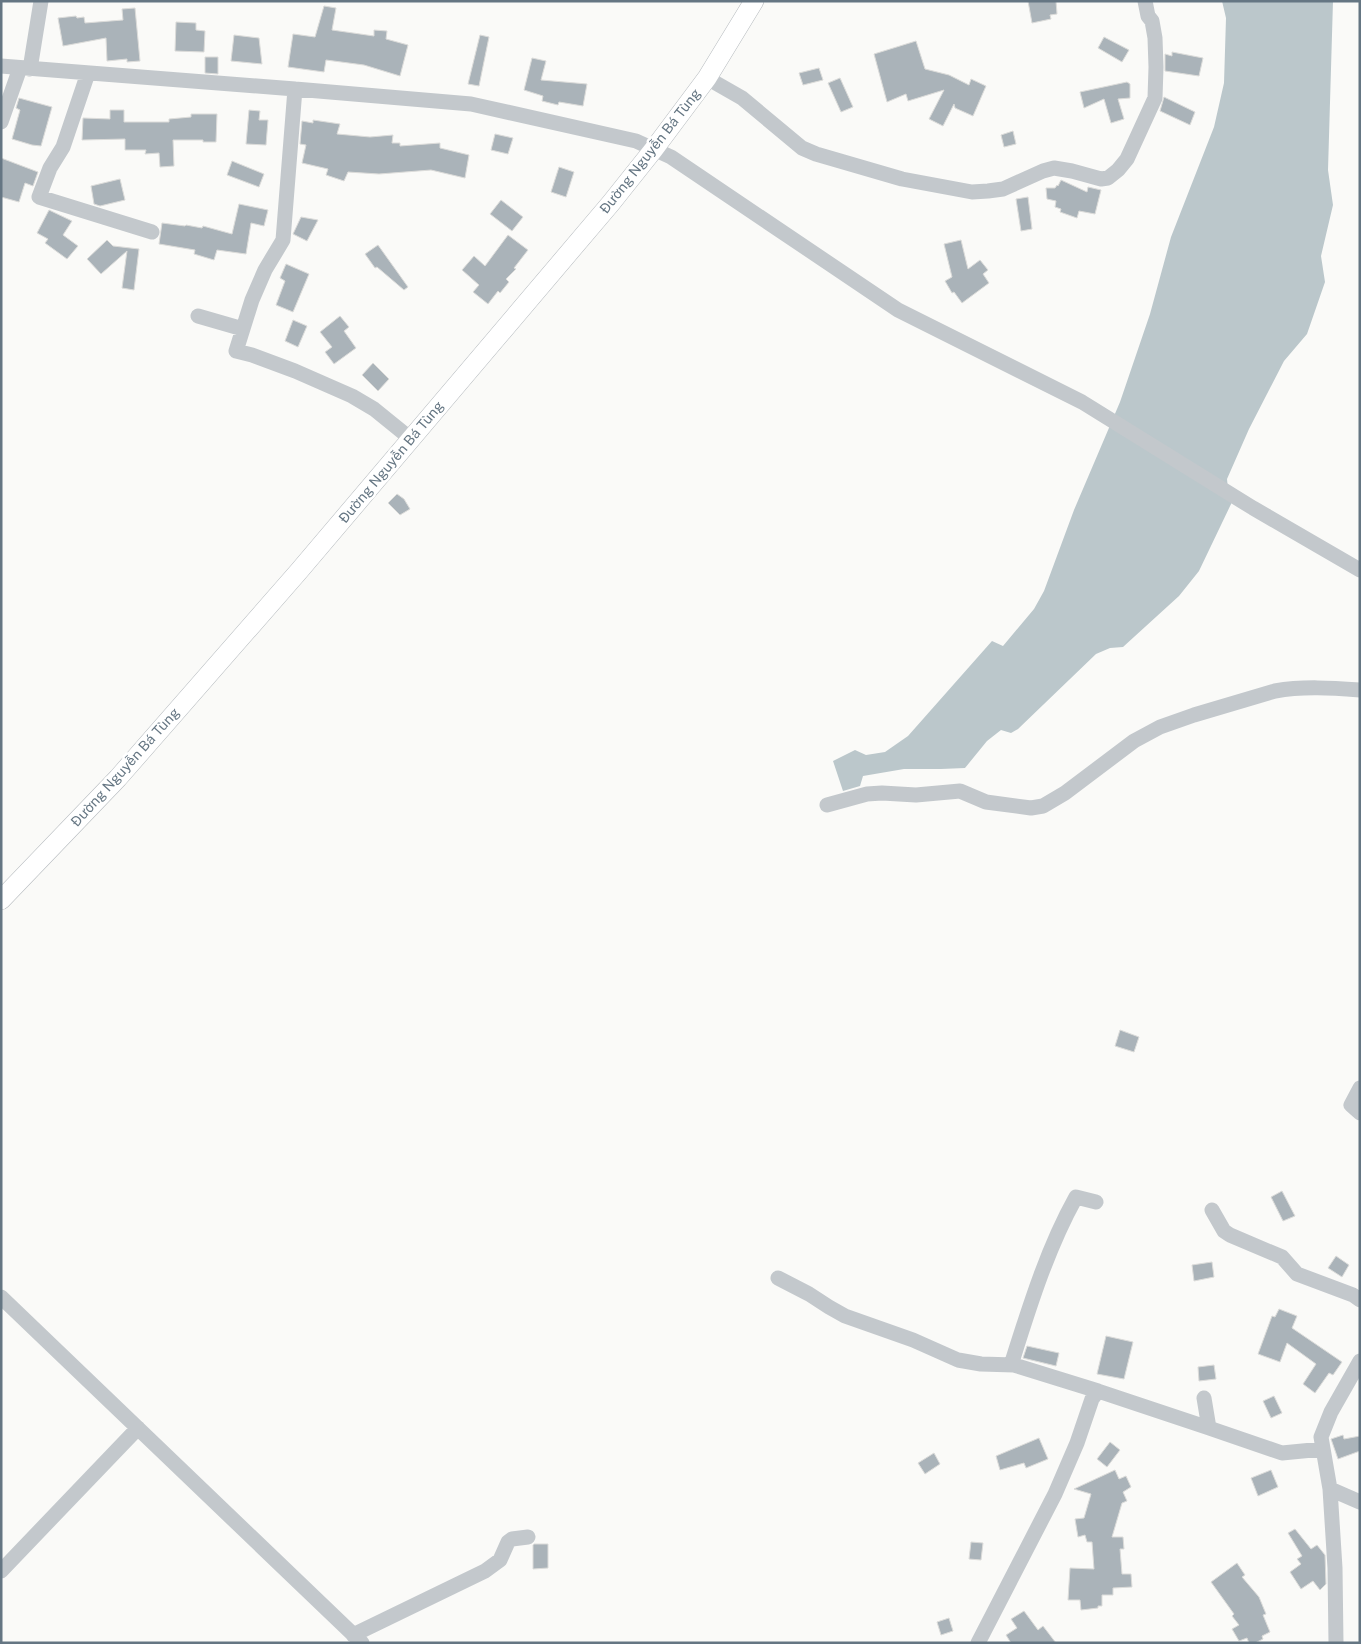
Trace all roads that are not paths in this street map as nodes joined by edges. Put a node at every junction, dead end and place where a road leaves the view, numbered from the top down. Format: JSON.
{"nodes":[{"id":1,"x":41,"y":1,"type":"edge"},
{"id":2,"x":754,"y":1,"type":"edge"},
{"id":3,"x":1145,"y":1,"type":"edge"},
{"id":4,"x":1,"y":66,"type":"edge"},
{"id":5,"x":25,"y":68,"type":"junction"},
{"id":6,"x":88,"y":73,"type":"junction"},
{"id":7,"x":707,"y":78,"type":"junction"},
{"id":8,"x":295,"y":89,"type":"junction"},
{"id":9,"x":1,"y":122,"type":"edge"},
{"id":10,"x":654,"y":149,"type":"junction"},
{"id":11,"x":152,"y":232,"type":"dead end"},
{"id":12,"x":198,"y":316,"type":"dead end"},
{"id":13,"x":243,"y":329,"type":"junction"},
{"id":14,"x":407,"y":443,"type":"junction"},
{"id":15,"x":1360,"y":570,"type":"edge"},
{"id":16,"x":1360,"y":690,"type":"edge"},
{"id":17,"x":826,"y":805,"type":"dead end"},
{"id":18,"x":1,"y":900,"type":"edge"},
{"id":19,"x":1360,"y":1088,"type":"edge"},
{"id":20,"x":1360,"y":1113,"type":"edge"},
{"id":21,"x":1096,"y":1202,"type":"dead end"},
{"id":22,"x":1212,"y":1210,"type":"dead end"},
{"id":23,"x":778,"y":1278,"type":"dead end"},
{"id":24,"x":1,"y":1297,"type":"edge"},
{"id":25,"x":1360,"y":1300,"type":"edge"},
{"id":26,"x":1360,"y":1361,"type":"edge"},
{"id":27,"x":1011,"y":1365,"type":"junction"},
{"id":28,"x":1098,"y":1391,"type":"junction"},
{"id":29,"x":1204,"y":1398,"type":"dead end"},
{"id":30,"x":138,"y":1428,"type":"junction"},
{"id":31,"x":1209,"y":1428,"type":"junction"},
{"id":32,"x":1323,"y":1449,"type":"junction"},
{"id":33,"x":1330,"y":1489,"type":"junction"},
{"id":34,"x":1360,"y":1502,"type":"edge"},
{"id":35,"x":528,"y":1536,"type":"dead end"},
{"id":36,"x":1,"y":1571,"type":"edge"},
{"id":37,"x":358,"y":1639,"type":"edge"},
{"id":38,"x":978,"y":1643,"type":"edge"},
{"id":39,"x":1336,"y":1643,"type":"edge"}],
"edges":[{"from":1,"to":5,"type":"street"},
{"from":2,"to":7,"type":"main road","name":"Đường Nguyễn Bá Tùng"},
{"from":3,"to":7,"type":"street"},
{"from":4,"to":5,"type":"street"},
{"from":5,"to":6,"type":"street"},
{"from":5,"to":9,"type":"street"},
{"from":6,"to":8,"type":"street"},
{"from":6,"to":11,"type":"street"},
{"from":7,"to":10,"type":"main road","name":"Đường Nguyễn Bá Tùng"},
{"from":8,"to":10,"type":"street"},
{"from":8,"to":13,"type":"street"},
{"from":10,"to":14,"type":"main road","name":"Đường Nguyễn Bá Tùng"},
{"from":10,"to":15,"type":"street"},
{"from":12,"to":13,"type":"street"},
{"from":13,"to":14,"type":"street"},
{"from":14,"to":18,"type":"main road","name":"Đường Nguyễn Bá Tùng"},
{"from":16,"to":17,"type":"street"},
{"from":19,"to":20,"type":"street"},
{"from":21,"to":27,"type":"street"},
{"from":22,"to":25,"type":"street"},
{"from":23,"to":27,"type":"street"},
{"from":24,"to":30,"type":"street"},
{"from":26,"to":32,"type":"street"},
{"from":27,"to":28,"type":"street"},
{"from":28,"to":31,"type":"street"},
{"from":28,"to":38,"type":"street"},
{"from":29,"to":31,"type":"street"},
{"from":30,"to":36,"type":"street"},
{"from":30,"to":37,"type":"street"},
{"from":31,"to":32,"type":"street"},
{"from":32,"to":33,"type":"street"},
{"from":33,"to":34,"type":"street"},
{"from":33,"to":39,"type":"street"},
{"from":35,"to":37,"type":"street"}]}
